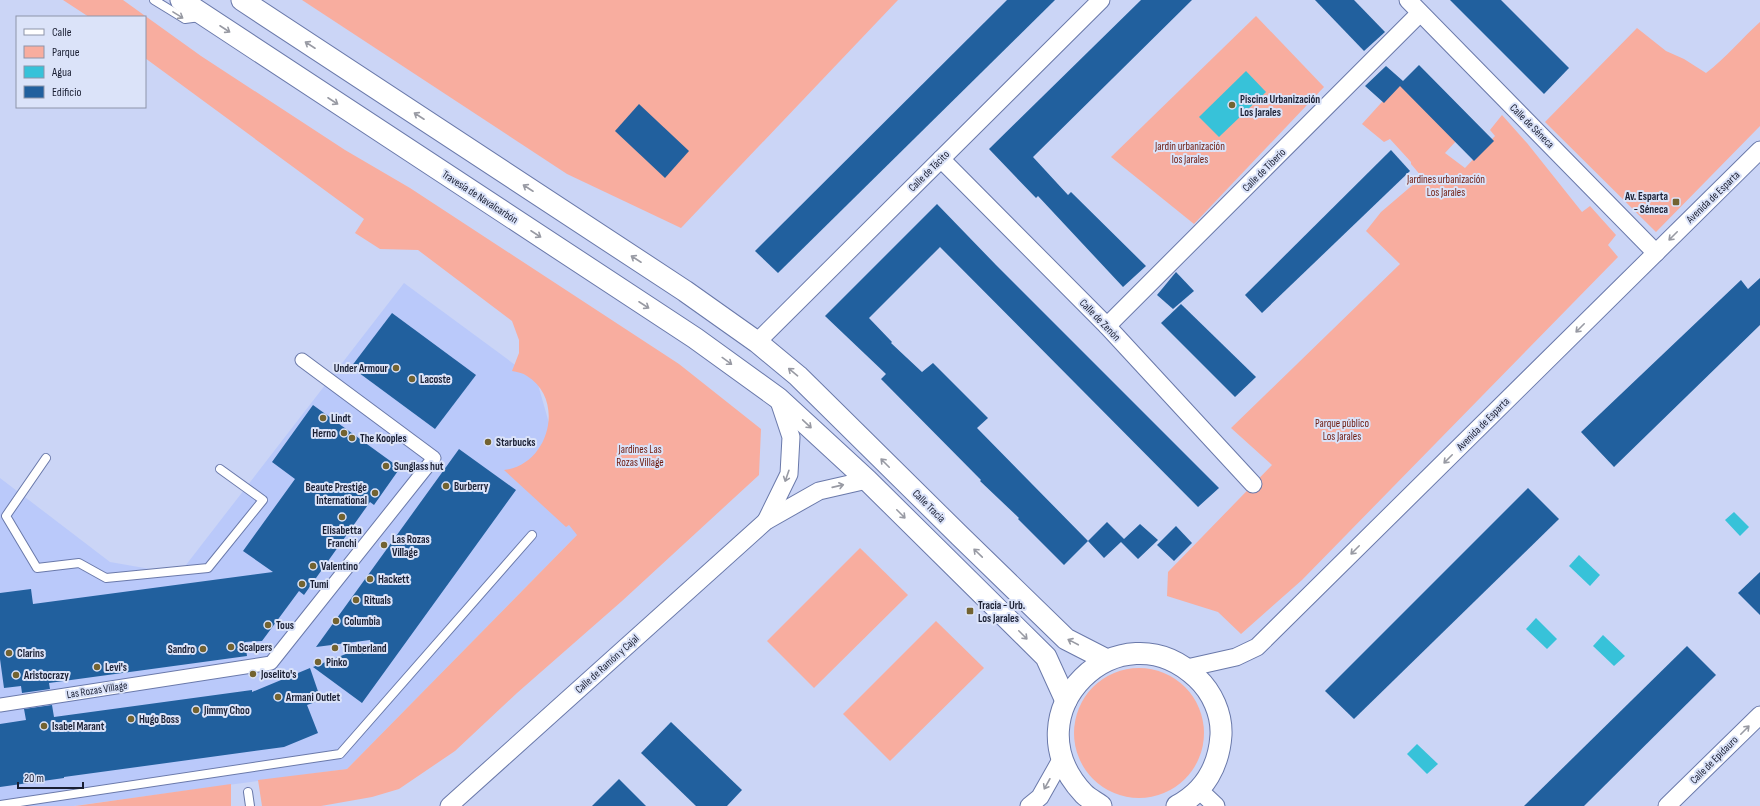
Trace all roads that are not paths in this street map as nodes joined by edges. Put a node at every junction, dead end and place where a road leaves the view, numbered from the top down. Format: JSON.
{"nodes":[{"id":1,"x":154,"y":0,"type":"edge"},
{"id":2,"x":181,"y":0,"type":"edge"},
{"id":3,"x":242,"y":0,"type":"edge"},
{"id":4,"x":1101,"y":0,"type":"edge"},
{"id":5,"x":1408,"y":0,"type":"edge"},
{"id":6,"x":1420,"y":13,"type":"junction"},
{"id":7,"x":205,"y":16,"type":"junction"},
{"id":8,"x":1760,"y":150,"type":"edge"},
{"id":9,"x":942,"y":159,"type":"junction"},
{"id":10,"x":1656,"y":253,"type":"junction"},
{"id":11,"x":1107,"y":326,"type":"junction"},
{"id":12,"x":757,"y":342,"type":"junction"},
{"id":13,"x":302,"y":360,"type":"dead end"},
{"id":14,"x":778,"y":398,"type":"junction"},
{"id":15,"x":46,"y":458,"type":"dead end"},
{"id":16,"x":220,"y":469,"type":"dead end"},
{"id":17,"x":867,"y":480,"type":"junction"},
{"id":18,"x":1253,"y":484,"type":"dead end"},
{"id":19,"x":766,"y":521,"type":"junction"},
{"id":20,"x":532,"y":535,"type":"dead end"},
{"id":21,"x":1107,"y":660,"type":"junction"},
{"id":22,"x":1187,"y":668,"type":"junction"},
{"id":23,"x":1066,"y":701,"type":"junction"},
{"id":24,"x":0,"y":705,"type":"edge"},
{"id":25,"x":1760,"y":715,"type":"edge"},
{"id":26,"x":1062,"y":758,"type":"junction"},
{"id":27,"x":1200,"y":790,"type":"junction"},
{"id":28,"x":248,"y":792,"type":"dead end"},
{"id":29,"x":0,"y":804,"type":"edge"},
{"id":30,"x":250,"y":806,"type":"edge"},
{"id":31,"x":449,"y":806,"type":"edge"},
{"id":32,"x":1029,"y":806,"type":"edge"},
{"id":33,"x":1101,"y":806,"type":"edge"},
{"id":34,"x":1178,"y":806,"type":"edge"},
{"id":35,"x":1216,"y":806,"type":"edge"},
{"id":36,"x":1667,"y":806,"type":"edge"}],
"edges":[{"from":1,"to":7,"type":"lane","one_way":true},
{"from":2,"to":7,"type":"street","name":"Travesía de Navalcarbón"},
{"from":12,"to":3,"type":"street","one_way":true},
{"from":4,"to":9,"type":"street","name":"Calle de Tácito"},
{"from":5,"to":6,"type":"street","name":"Calle de Séneca"},
{"from":6,"to":10,"type":"street","name":"Calle de Séneca"},
{"from":6,"to":11,"type":"street","name":"Calle de Tiberio"},
{"from":7,"to":14,"type":"street","name":"Travesía de Navalcarbón","one_way":true},
{"from":8,"to":10,"type":"street","name":"Avenida de Esparta","one_way":true},
{"from":9,"to":11,"type":"street","name":"Calle de Zenón"},
{"from":9,"to":12,"type":"street","name":"Calle de Tácito"},
{"from":10,"to":22,"type":"street","name":"Avenida de Esparta","one_way":true},
{"from":11,"to":18,"type":"street","name":"Calle de Zenón"},
{"from":21,"to":12,"type":"street","name":"Calle Tracia","one_way":true},
{"from":13,"to":24,"type":"street","name":"Las Rozas Village"},
{"from":14,"to":17,"type":"street","one_way":true},
{"from":14,"to":19,"type":"street","name":"Calle de Ramón y Cajal","one_way":true},
{"from":15,"to":16,"type":"lane"},
{"from":19,"to":17,"type":"street","name":"Calle de Ramón y Cajal","one_way":true},
{"from":17,"to":23,"type":"street","one_way":true},
{"from":19,"to":31,"type":"street","name":"Calle de Ramón y Cajal"},
{"from":20,"to":29,"type":"lane"},
{"from":21,"to":22,"type":"street"},
{"from":21,"to":23,"type":"street"},
{"from":22,"to":27,"type":"street"},
{"from":23,"to":26,"type":"street"},
{"from":36,"to":25,"type":"street","name":"Calle de Epidauro","one_way":true},
{"from":26,"to":32,"type":"street","one_way":true},
{"from":26,"to":33,"type":"street"},
{"from":27,"to":34,"type":"street"},
{"from":27,"to":35,"type":"street"},
{"from":28,"to":30,"type":"lane"}]}
